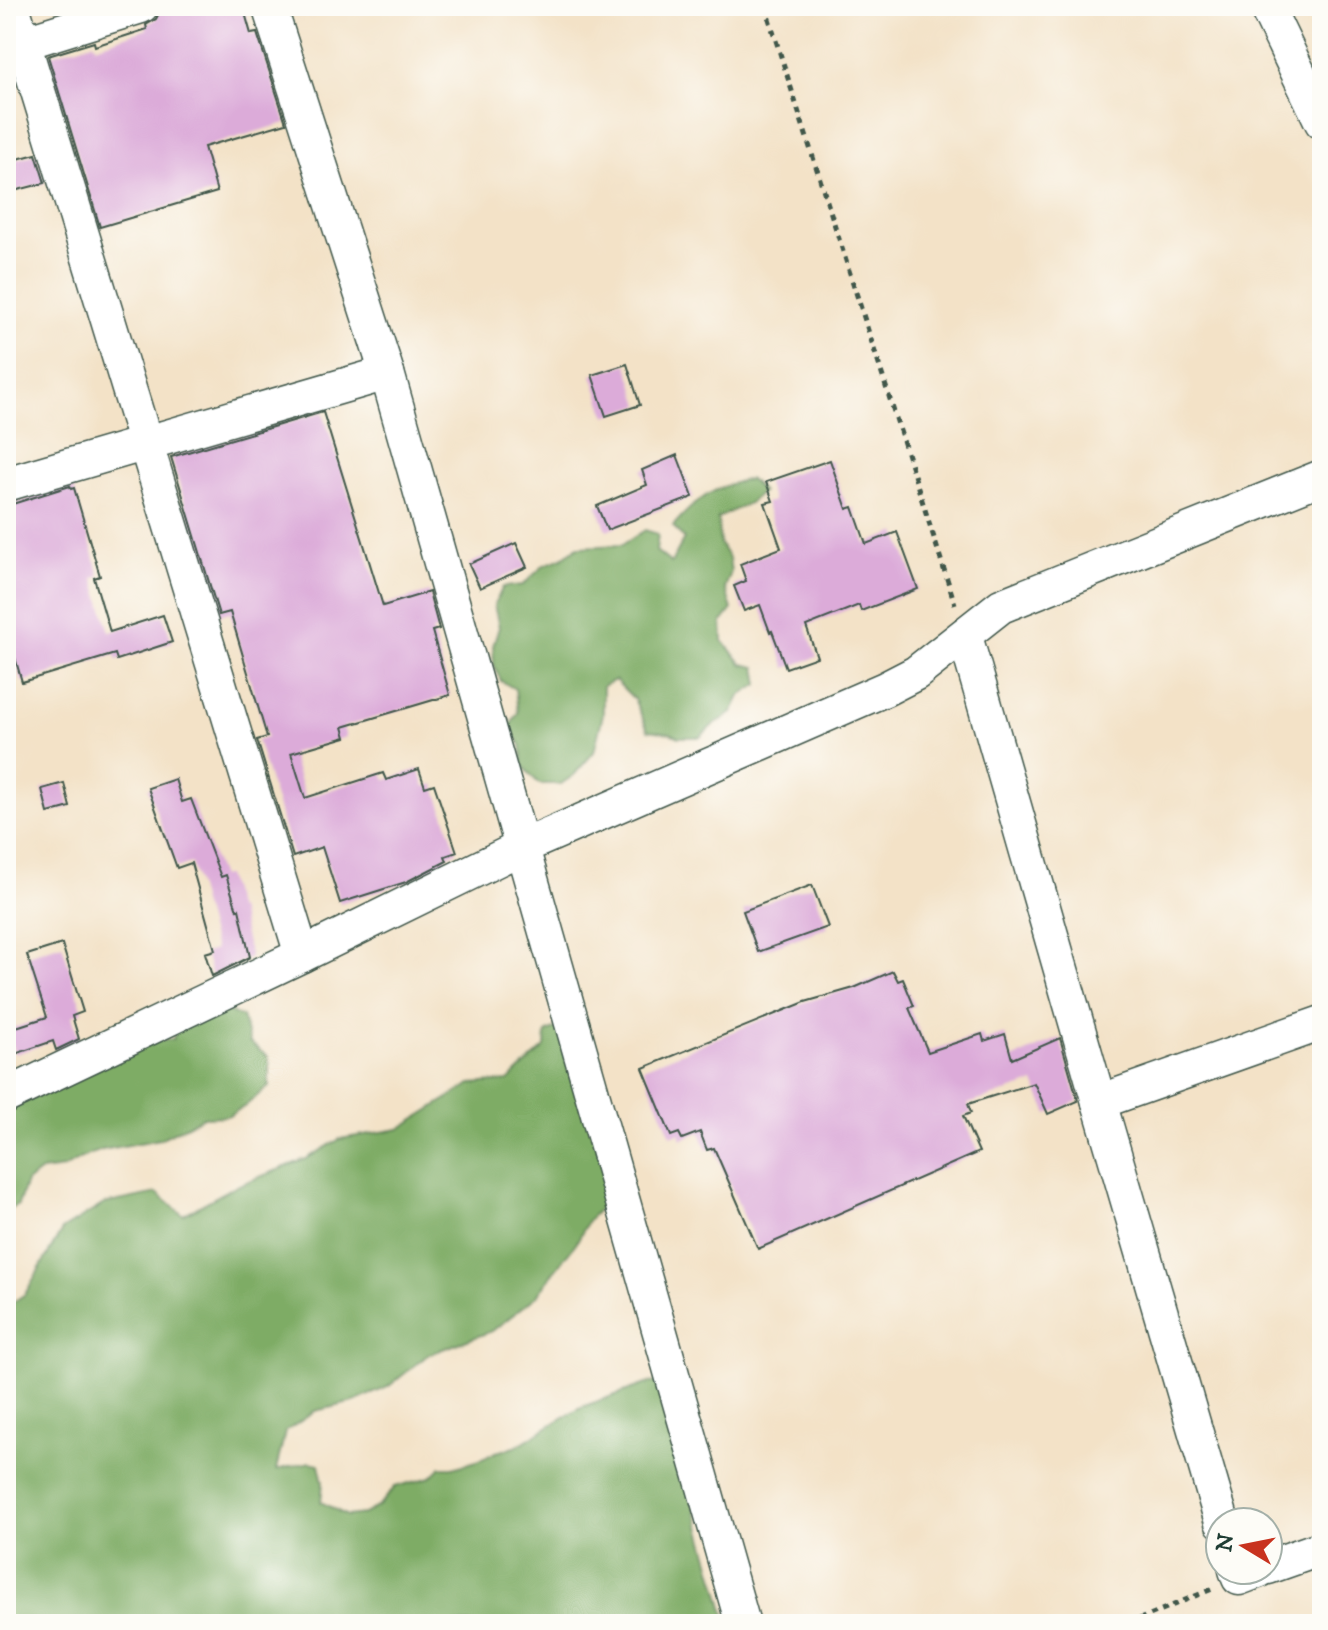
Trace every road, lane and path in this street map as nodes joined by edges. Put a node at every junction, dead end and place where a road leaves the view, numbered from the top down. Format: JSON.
{"nodes":[{"id":1,"x":12,"y":6,"type":"edge"},
{"id":2,"x":138,"y":6,"type":"edge"},
{"id":3,"x":269,"y":6,"type":"edge"},
{"id":4,"x":765,"y":6,"type":"edge"},
{"id":5,"x":1266,"y":6,"type":"edge"},
{"id":6,"x":15,"y":46,"type":"edge"},
{"id":7,"x":1322,"y":122,"type":"edge"},
{"id":8,"x":387,"y":373,"type":"junction"},
{"id":9,"x":146,"y":443,"type":"junction"},
{"id":10,"x":1322,"y":477,"type":"edge"},
{"id":11,"x":6,"y":484,"type":"edge"},
{"id":12,"x":965,"y":636,"type":"junction"},
{"id":13,"x":522,"y":847,"type":"junction"},
{"id":14,"x":302,"y":955,"type":"junction"},
{"id":15,"x":1322,"y":1023,"type":"edge"},
{"id":16,"x":6,"y":1096,"type":"edge"},
{"id":17,"x":1099,"y":1102,"type":"junction"},
{"id":18,"x":1217,"y":1506,"type":"edge"},
{"id":19,"x":1322,"y":1548,"type":"edge"},
{"id":20,"x":1284,"y":1560,"type":"edge"},
{"id":21,"x":1216,"y":1586,"type":"edge"},
{"id":22,"x":743,"y":1624,"type":"edge"},
{"id":23,"x":1128,"y":1624,"type":"edge"}],
"edges":[{"from":1,"to":6,"type":"street"},
{"from":2,"to":6,"type":"street"},
{"from":3,"to":8,"type":"street"},
{"from":4,"to":12,"type":"path"},
{"from":5,"to":7,"type":"street"},
{"from":6,"to":9,"type":"street"},
{"from":8,"to":9,"type":"street"},
{"from":8,"to":13,"type":"street"},
{"from":9,"to":11,"type":"street"},
{"from":9,"to":14,"type":"street"},
{"from":10,"to":12,"type":"street"},
{"from":12,"to":13,"type":"street"},
{"from":12,"to":17,"type":"street"},
{"from":13,"to":14,"type":"street"},
{"from":13,"to":22,"type":"street"},
{"from":14,"to":16,"type":"street"},
{"from":15,"to":17,"type":"street"},
{"from":17,"to":18,"type":"street"},
{"from":19,"to":20,"type":"street"},
{"from":21,"to":23,"type":"path"}]}
